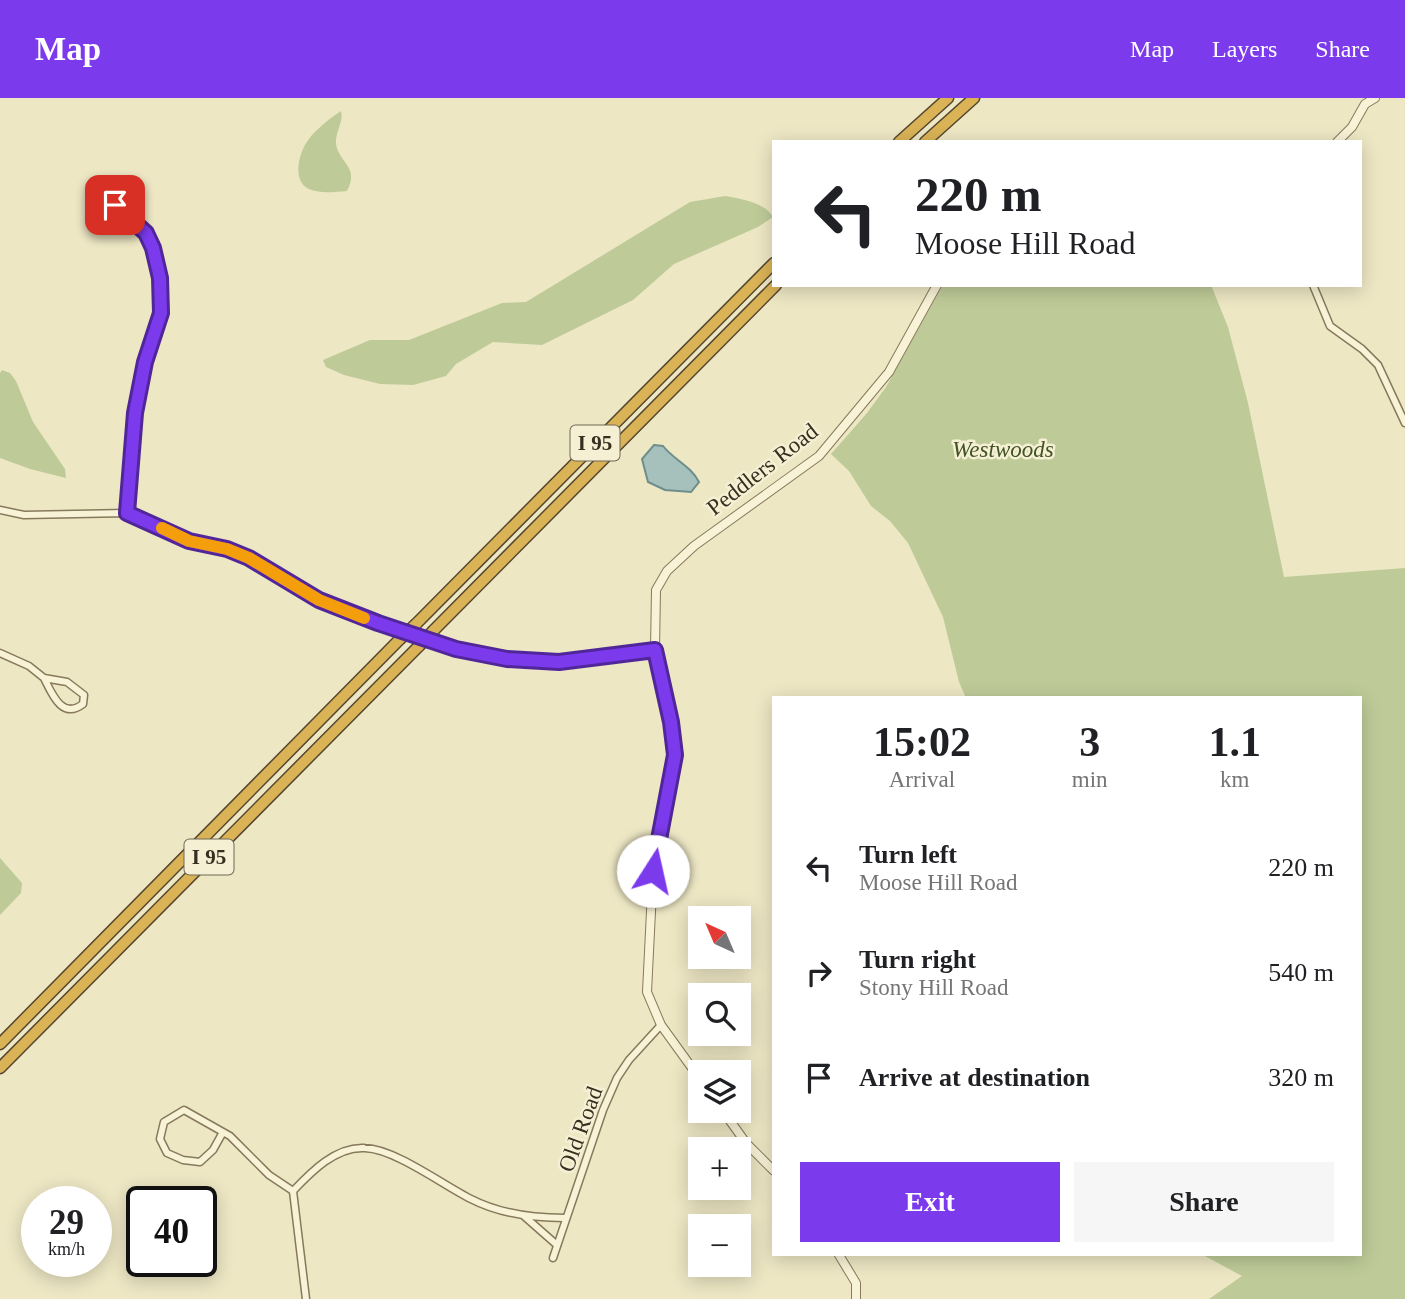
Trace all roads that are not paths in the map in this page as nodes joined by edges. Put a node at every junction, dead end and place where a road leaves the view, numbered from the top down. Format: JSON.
{"nodes":[{"id":1,"x":948,"y":98,"type":"edge"},
{"id":2,"x":974,"y":98,"type":"edge"},
{"id":3,"x":1375,"y":98,"type":"edge"},
{"id":4,"x":902,"y":140,"type":"edge"},
{"id":5,"x":927,"y":140,"type":"edge"},
{"id":6,"x":1339,"y":140,"type":"edge"},
{"id":7,"x":115,"y":205,"type":"dead end"},
{"id":8,"x":772,"y":265,"type":"edge"},
{"id":9,"x":774,"y":287,"type":"edge"},
{"id":10,"x":936,"y":287,"type":"edge"},
{"id":11,"x":1314,"y":287,"type":"edge"},
{"id":12,"x":1405,"y":423,"type":"edge"},
{"id":13,"x":0,"y":510,"type":"edge"},
{"id":14,"x":127,"y":513,"type":"junction"},
{"id":15,"x":655,"y":650,"type":"junction"},
{"id":16,"x":0,"y":653,"type":"edge"},
{"id":17,"x":44,"y":678,"type":"junction"},
{"id":18,"x":662,"y":1025,"type":"junction"},
{"id":19,"x":0,"y":1044,"type":"edge"},
{"id":20,"x":688,"y":1062,"type":"edge"},
{"id":21,"x":0,"y":1068,"type":"edge"},
{"id":22,"x":732,"y":1123,"type":"edge"},
{"id":23,"x":223,"y":1132,"type":"junction"},
{"id":24,"x":772,"y":1169,"type":"edge"},
{"id":25,"x":293,"y":1191,"type":"junction"},
{"id":26,"x":524,"y":1216,"type":"junction"},
{"id":27,"x":565,"y":1218,"type":"junction"},
{"id":28,"x":557,"y":1245,"type":"junction"},
{"id":29,"x":840,"y":1256,"type":"edge"},
{"id":30,"x":553,"y":1258,"type":"dead end"},
{"id":31,"x":306,"y":1299,"type":"edge"},
{"id":32,"x":856,"y":1299,"type":"edge"}],
"edges":[{"from":1,"to":4,"type":"highway"},
{"from":2,"to":5,"type":"highway"},
{"from":3,"to":6,"type":"street"},
{"from":7,"to":14,"type":"street"},
{"from":8,"to":19,"type":"highway","number":"I 95","bridge":true},
{"from":9,"to":21,"type":"highway","number":"I 95","bridge":true},
{"from":10,"to":15,"type":"street","name":"Peddlers Road"},
{"from":11,"to":12,"type":"street"},
{"from":13,"to":14,"type":"street"},
{"from":14,"to":15,"type":"street"},
{"from":15,"to":18,"type":"street","name":"Peddlers Road"},
{"from":16,"to":17,"type":"street"},
{"from":17,"to":17,"type":"street"},
{"from":18,"to":20,"type":"street","name":"Peddlers Road"},
{"from":18,"to":27,"type":"street","name":"Old Road"},
{"from":22,"to":24,"type":"street"},
{"from":23,"to":23,"type":"street"},
{"from":23,"to":25,"type":"street"},
{"from":25,"to":26,"type":"street"},
{"from":25,"to":31,"type":"street"},
{"from":26,"to":27,"type":"street"},
{"from":26,"to":28,"type":"street"},
{"from":27,"to":28,"type":"street","name":"Old Road"},
{"from":28,"to":30,"type":"street","name":"Old Road"},
{"from":29,"to":32,"type":"street"}]}
